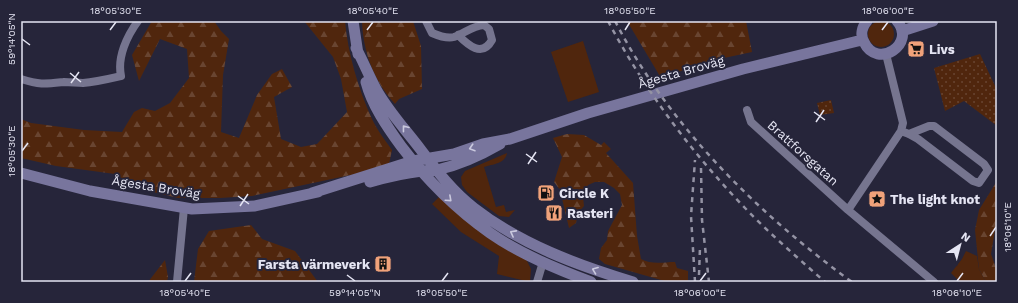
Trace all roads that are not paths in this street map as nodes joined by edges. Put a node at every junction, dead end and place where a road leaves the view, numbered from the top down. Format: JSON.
{"nodes":[{"id":1,"x":138,"y":21,"type":"edge"},
{"id":2,"x":353,"y":21,"type":"edge"},
{"id":3,"x":426,"y":21,"type":"edge"},
{"id":4,"x":867,"y":21,"type":"edge"},
{"id":5,"x":933,"y":21,"type":"edge"},
{"id":6,"x":899,"y":26,"type":"edge"},
{"id":7,"x":458,"y":35,"type":"dead end"},
{"id":8,"x":862,"y":40,"type":"junction"},
{"id":9,"x":356,"y":48,"type":"junction"},
{"id":10,"x":886,"y":54,"type":"junction"},
{"id":11,"x":21,"y":79,"type":"edge"},
{"id":12,"x":747,"y":110,"type":"dead end"},
{"id":13,"x":901,"y":131,"type":"junction"},
{"id":14,"x":909,"y":134,"type":"junction"},
{"id":15,"x":510,"y":139,"type":"junction"},
{"id":16,"x":428,"y":159,"type":"junction"},
{"id":17,"x":413,"y":161,"type":"junction"},
{"id":18,"x":436,"y":170,"type":"junction"},
{"id":19,"x":422,"y":171,"type":"junction"},
{"id":20,"x":21,"y":173,"type":"edge"},
{"id":21,"x":312,"y":193,"type":"junction"},
{"id":22,"x":184,"y":208,"type":"junction"},
{"id":23,"x":848,"y":210,"type":"junction"},
{"id":24,"x":543,"y":262,"type":"junction"},
{"id":25,"x":177,"y":282,"type":"edge"},
{"id":26,"x":537,"y":282,"type":"edge"},
{"id":27,"x":591,"y":282,"type":"edge"},
{"id":28,"x":633,"y":282,"type":"edge"},
{"id":29,"x":934,"y":282,"type":"edge"}],
"edges":[{"from":1,"to":11,"type":"street"},
{"from":2,"to":9,"type":"main road"},
{"from":3,"to":7,"type":"street"},
{"from":4,"to":8,"type":"main road"},
{"from":5,"to":6,"type":"main road"},
{"from":6,"to":10,"type":"main road"},
{"from":8,"to":10,"type":"main road"},
{"from":8,"to":15,"type":"main road","name":"Ågesta Broväg"},
{"from":16,"to":9,"type":"main road","one_way":true},
{"from":9,"to":17,"type":"main road"},
{"from":10,"to":13,"type":"street"},
{"from":12,"to":23,"type":"street","name":"Brattforsgatan"},
{"from":13,"to":14,"type":"street"},
{"from":13,"to":23,"type":"street"},
{"from":14,"to":14,"type":"street"},
{"from":15,"to":16,"type":"main road","name":"Ågesta Broväg","one_way":true},
{"from":15,"to":18,"type":"main road","name":"Ågesta Broväg"},
{"from":16,"to":17,"type":"main road","name":"Ågesta Broväg"},
{"from":16,"to":18,"type":"main road"},
{"from":17,"to":19,"type":"main road"},
{"from":17,"to":21,"type":"main road","name":"Ågesta Broväg"},
{"from":18,"to":19,"type":"main road","name":"Ågesta Broväg"},
{"from":28,"to":18,"type":"main road","one_way":true},
{"from":19,"to":21,"type":"main road","name":"Ågesta Broväg"},
{"from":19,"to":24,"type":"main road","one_way":true},
{"from":20,"to":22,"type":"main road","name":"Ågesta Broväg"},
{"from":21,"to":22,"type":"main road","name":"Ågesta Broväg"},
{"from":22,"to":25,"type":"street"},
{"from":23,"to":29,"type":"street","name":"Brattforsgatan"},
{"from":24,"to":26,"type":"street"},
{"from":24,"to":27,"type":"main road"}]}
